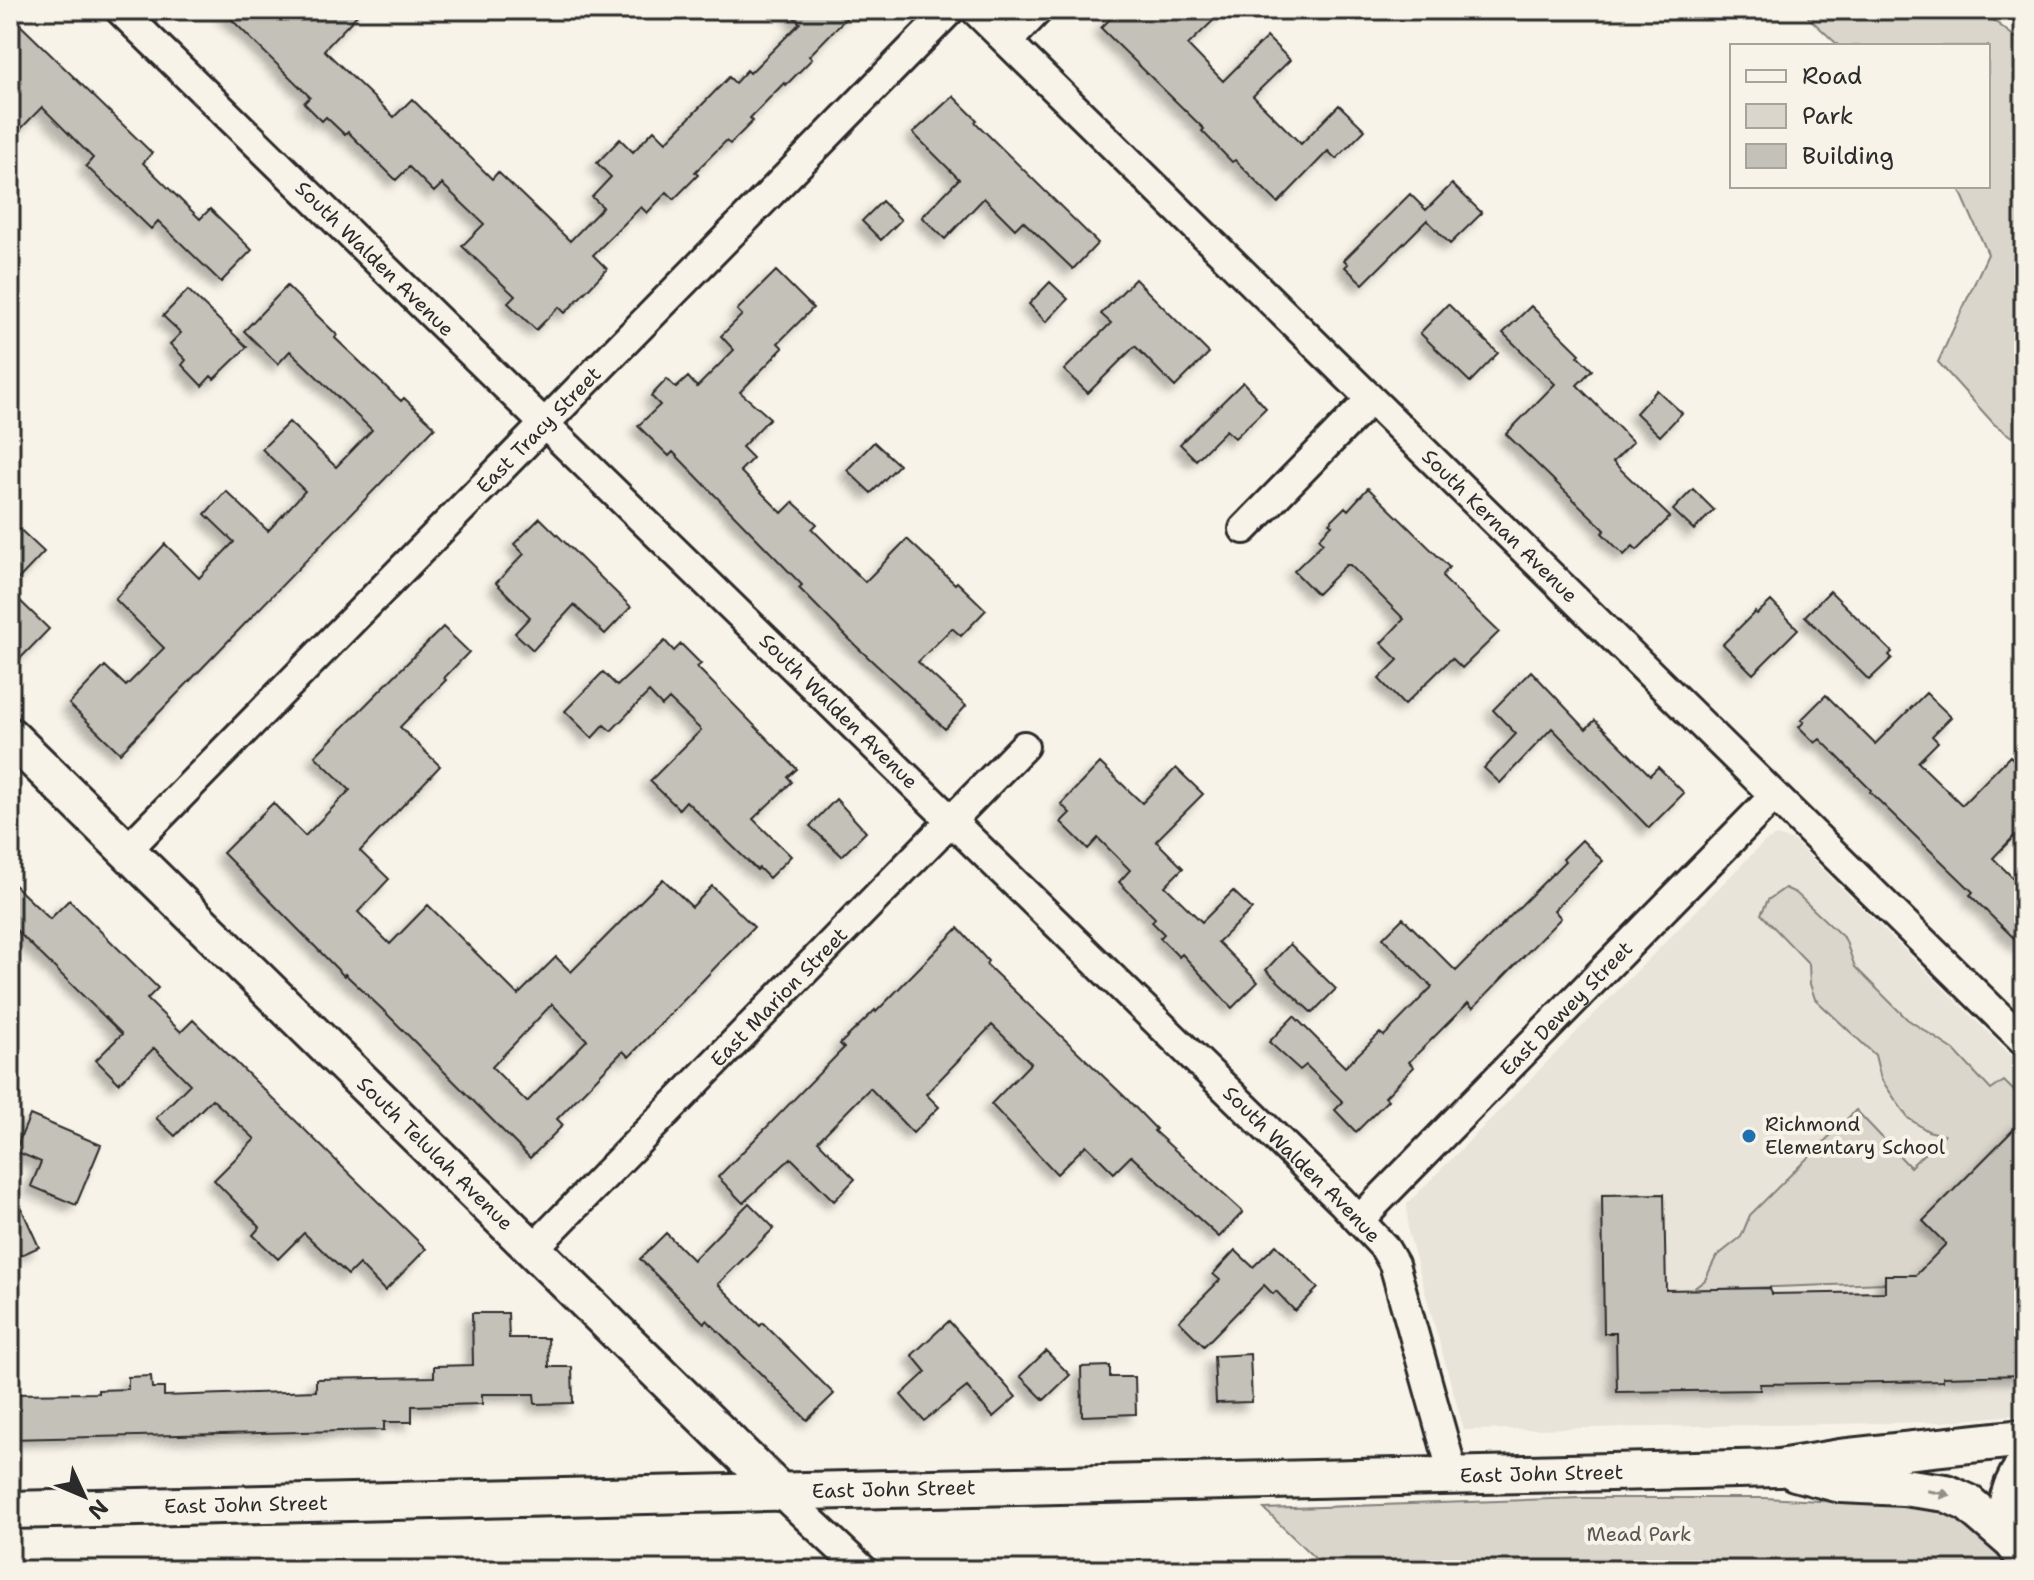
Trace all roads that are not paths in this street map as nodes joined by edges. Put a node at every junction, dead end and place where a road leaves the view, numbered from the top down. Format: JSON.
{"nodes":[{"id":1,"x":120,"y":10,"type":"edge"},
{"id":2,"x":950,"y":10,"type":"edge"},
{"id":3,"x":975,"y":10,"type":"edge"},
{"id":4,"x":1038,"y":10,"type":"edge"},
{"id":5,"x":1008,"y":41,"type":"junction"},
{"id":6,"x":1370,"y":400,"type":"junction"},
{"id":7,"x":543,"y":425,"type":"junction"},
{"id":8,"x":1244,"y":529,"type":"dead end"},
{"id":9,"x":10,"y":736,"type":"edge"},
{"id":10,"x":1024,"y":746,"type":"dead end"},
{"id":11,"x":1774,"y":796,"type":"junction"},
{"id":12,"x":950,"y":823,"type":"junction"},
{"id":13,"x":127,"y":850,"type":"junction"},
{"id":14,"x":2024,"y":1041,"type":"edge"},
{"id":15,"x":1359,"y":1220,"type":"junction"},
{"id":16,"x":533,"y":1249,"type":"junction"},
{"id":17,"x":2024,"y":1438,"type":"edge"},
{"id":18,"x":2024,"y":1466,"type":"edge"},
{"id":19,"x":1779,"y":1468,"type":"junction"},
{"id":20,"x":1453,"y":1474,"type":"junction"},
{"id":21,"x":780,"y":1492,"type":"junction"},
{"id":22,"x":10,"y":1510,"type":"edge"},
{"id":23,"x":2019,"y":1550,"type":"edge"},
{"id":24,"x":863,"y":1570,"type":"edge"}],
"edges":[{"from":1,"to":7,"type":"street","name":"South Walden Avenue"},
{"from":2,"to":7,"type":"street","name":"East Tracy Street"},
{"from":3,"to":5,"type":"street","name":"South Kernan Avenue"},
{"from":4,"to":5,"type":"street"},
{"from":5,"to":6,"type":"street","name":"South Kernan Avenue"},
{"from":6,"to":8,"type":"street"},
{"from":6,"to":11,"type":"street","name":"South Kernan Avenue"},
{"from":7,"to":12,"type":"street","name":"South Walden Avenue"},
{"from":7,"to":13,"type":"street","name":"East Tracy Street"},
{"from":9,"to":13,"type":"street","name":"South Telulah Avenue"},
{"from":10,"to":12,"type":"street","name":"East Marion Street"},
{"from":11,"to":14,"type":"street","name":"South Kernan Avenue"},
{"from":11,"to":15,"type":"street","name":"East Dewey Street"},
{"from":12,"to":15,"type":"street","name":"South Walden Avenue"},
{"from":12,"to":16,"type":"street","name":"East Marion Street"},
{"from":13,"to":16,"type":"street","name":"South Telulah Avenue"},
{"from":15,"to":20,"type":"street","name":"South Walden Avenue"},
{"from":16,"to":21,"type":"street","name":"South Telulah Avenue"},
{"from":17,"to":19,"type":"street","name":"East John Street"},
{"from":18,"to":23,"type":"street"},
{"from":19,"to":20,"type":"street","name":"East John Street"},
{"from":19,"to":23,"type":"street","name":"East John Street","one_way":true},
{"from":20,"to":21,"type":"street","name":"East John Street"},
{"from":21,"to":22,"type":"street","name":"East John Street"},
{"from":21,"to":24,"type":"street","name":"South Telulah Avenue"}]}
